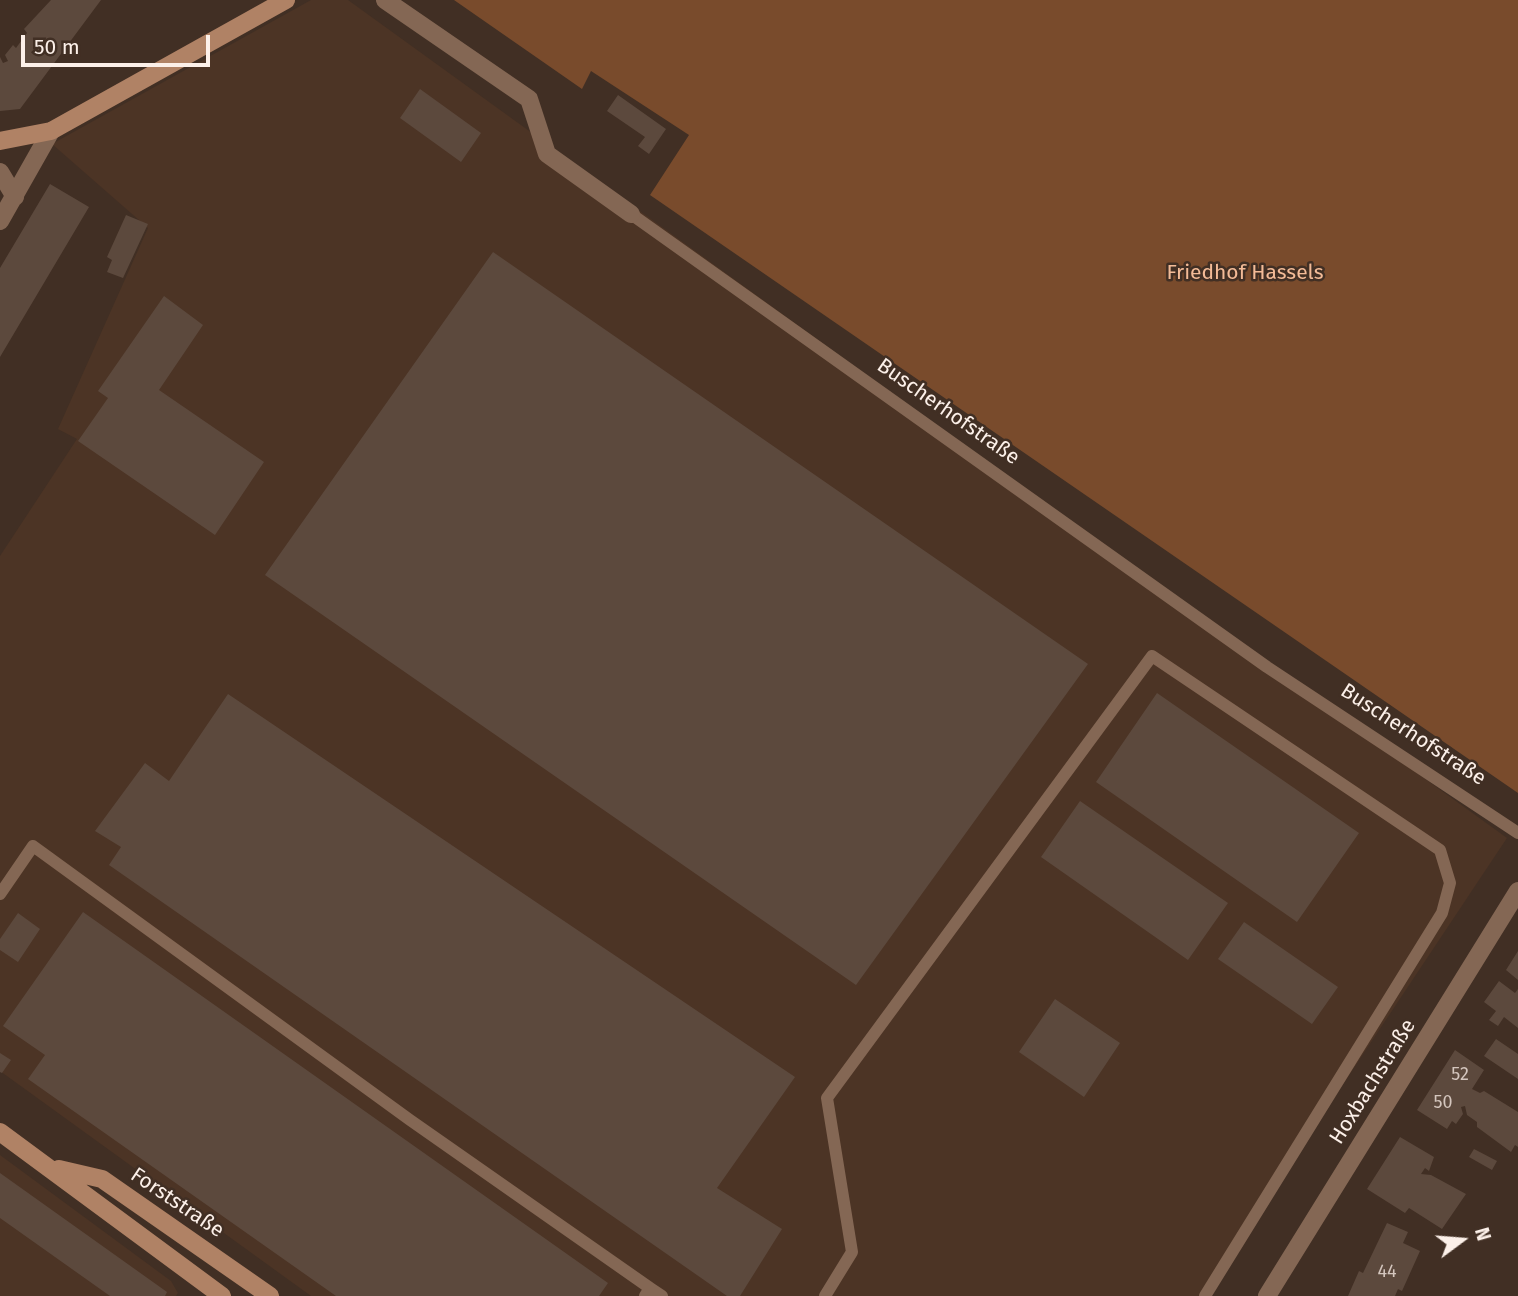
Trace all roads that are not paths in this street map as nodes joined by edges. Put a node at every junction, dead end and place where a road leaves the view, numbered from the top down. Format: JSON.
{"nodes":[{"id":1,"x":286,"y":0,"type":"edge"},
{"id":2,"x":385,"y":0,"type":"edge"},
{"id":3,"x":51,"y":131,"type":"junction"},
{"id":4,"x":0,"y":141,"type":"edge"},
{"id":5,"x":0,"y":172,"type":"edge"},
{"id":6,"x":15,"y":197,"type":"junction"},
{"id":7,"x":631,"y":214,"type":"joint"},
{"id":8,"x":0,"y":221,"type":"edge"},
{"id":9,"x":1518,"y":834,"type":"edge"},
{"id":10,"x":1518,"y":891,"type":"edge"},
{"id":11,"x":0,"y":894,"type":"edge"},
{"id":12,"x":0,"y":1132,"type":"edge"},
{"id":13,"x":50,"y":1167,"type":"junction"},
{"id":14,"x":648,"y":1292,"type":"edge"},
{"id":15,"x":216,"y":1294,"type":"edge"},
{"id":16,"x":270,"y":1296,"type":"edge"},
{"id":17,"x":662,"y":1296,"type":"edge"},
{"id":18,"x":825,"y":1296,"type":"edge"},
{"id":19,"x":1205,"y":1296,"type":"edge"},
{"id":20,"x":1267,"y":1296,"type":"edge"}],
"edges":[{"from":1,"to":3,"type":"main road"},
{"from":2,"to":7,"type":"street","name":"Buscherhofstraße"},
{"from":3,"to":4,"type":"main road"},
{"from":3,"to":6,"type":"street"},
{"from":5,"to":6,"type":"street"},
{"from":6,"to":8,"type":"street"},
{"from":7,"to":9,"type":"lane","name":"Buscherhofstraße"},
{"from":10,"to":20,"type":"street","name":"Hoxbachstraße"},
{"from":11,"to":14,"type":"lane"},
{"from":12,"to":13,"type":"main road","name":"Forststraße"},
{"from":13,"to":15,"type":"main road","name":"Forststraße"},
{"from":13,"to":16,"type":"main road","name":"Forststraße"},
{"from":14,"to":17,"type":"lane"},
{"from":18,"to":19,"type":"lane"}]}
